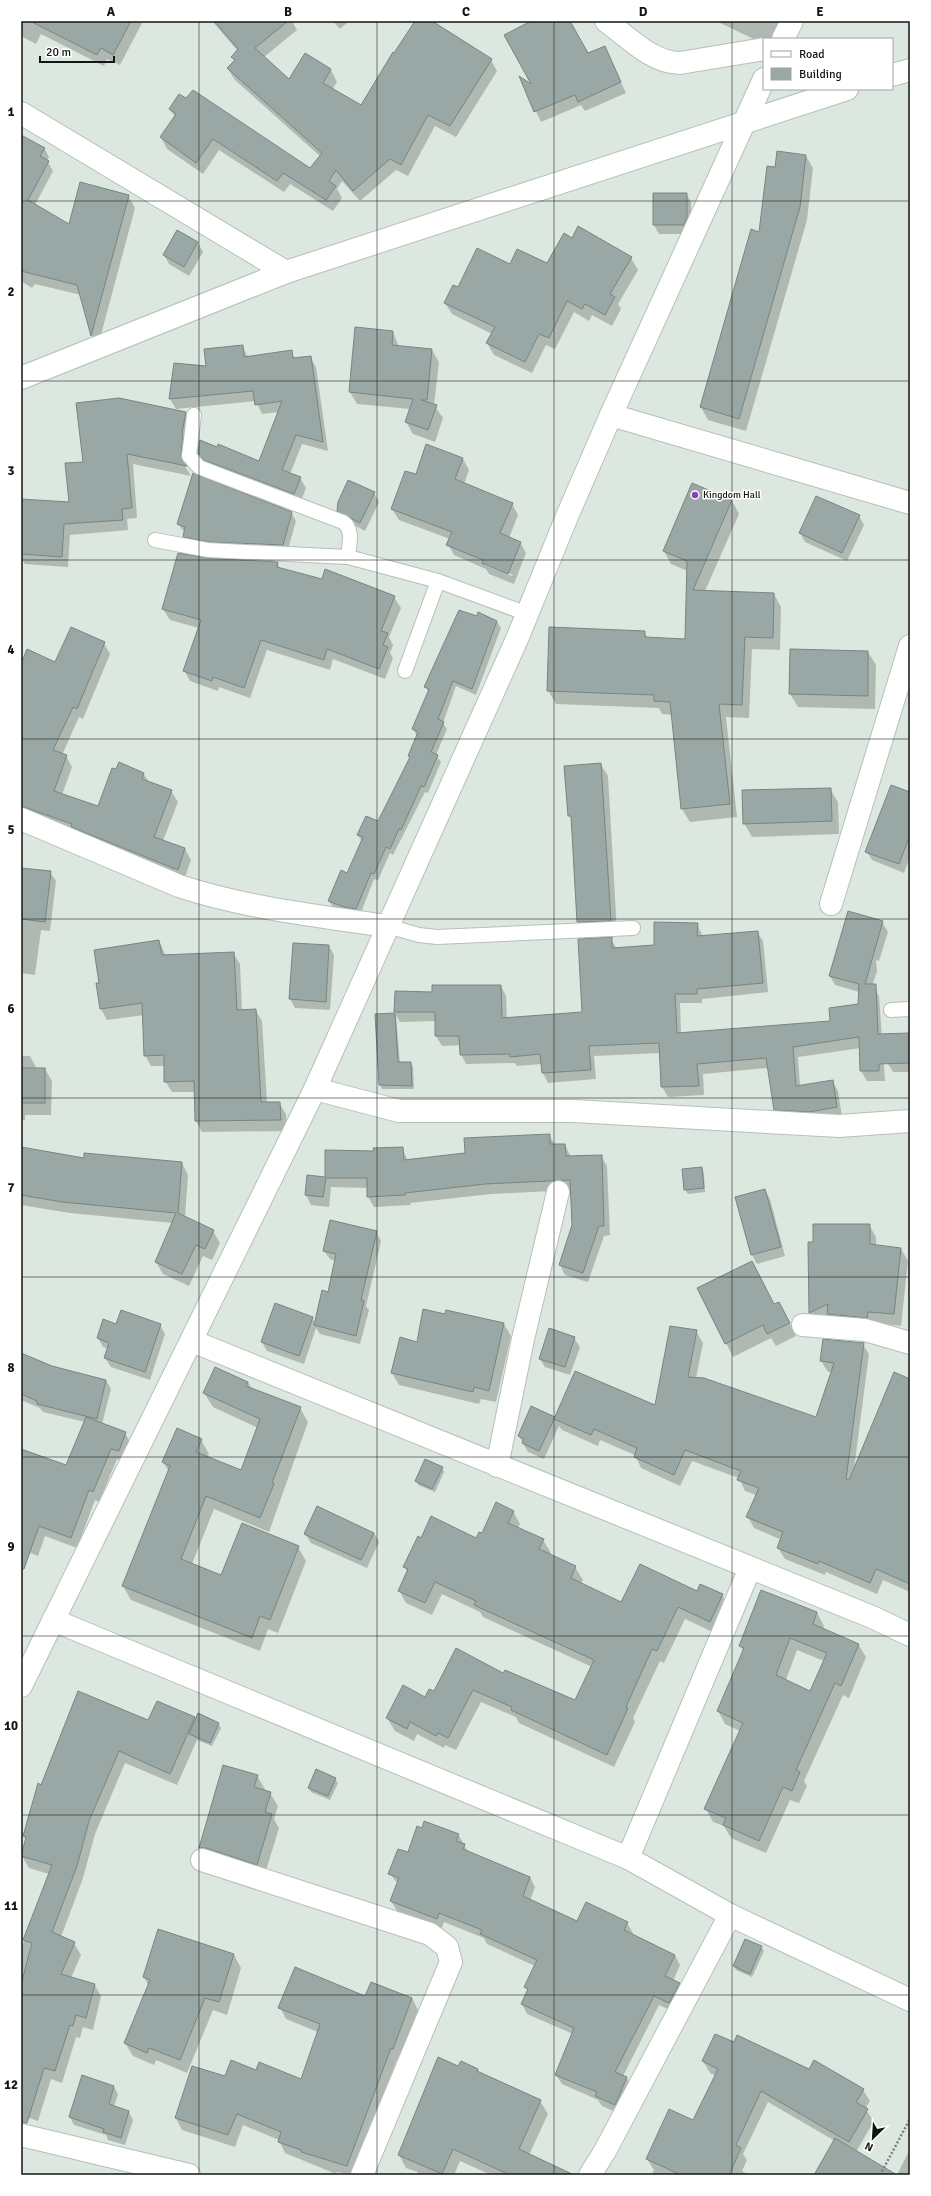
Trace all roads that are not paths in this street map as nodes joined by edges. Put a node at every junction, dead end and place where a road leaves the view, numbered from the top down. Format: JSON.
{"nodes":[{"id":1,"x":606,"y":21,"type":"edge"},
{"id":2,"x":792,"y":21,"type":"edge"},
{"id":3,"x":784,"y":38,"type":"edge"},
{"id":4,"x":763,"y":49,"type":"edge"},
{"id":5,"x":910,"y":70,"type":"edge"},
{"id":6,"x":893,"y":75,"type":"edge"},
{"id":7,"x":763,"y":81,"type":"edge"},
{"id":8,"x":844,"y":90,"type":"edge"},
{"id":9,"x":21,"y":113,"type":"edge"},
{"id":10,"x":744,"y":121,"type":"junction"},
{"id":11,"x":286,"y":272,"type":"junction"},
{"id":12,"x":21,"y":378,"type":"edge"},
{"id":13,"x":194,"y":415,"type":"dead end"},
{"id":14,"x":611,"y":415,"type":"junction"},
{"id":15,"x":910,"y":502,"type":"edge"},
{"id":16,"x":155,"y":540,"type":"dead end"},
{"id":17,"x":348,"y":557,"type":"junction"},
{"id":18,"x":438,"y":581,"type":"junction"},
{"id":19,"x":528,"y":614,"type":"junction"},
{"id":20,"x":910,"y":646,"type":"edge"},
{"id":21,"x":406,"y":671,"type":"dead end"},
{"id":22,"x":21,"y":819,"type":"edge"},
{"id":23,"x":831,"y":904,"type":"dead end"},
{"id":24,"x":387,"y":926,"type":"junction"},
{"id":25,"x":633,"y":928,"type":"dead end"},
{"id":26,"x":910,"y":1009,"type":"edge"},
{"id":27,"x":890,"y":1010,"type":"dead end"},
{"id":28,"x":315,"y":1089,"type":"junction"},
{"id":29,"x":910,"y":1122,"type":"edge"},
{"id":30,"x":558,"y":1192,"type":"dead end"},
{"id":31,"x":803,"y":1325,"type":"dead end"},
{"id":32,"x":192,"y":1341,"type":"junction"},
{"id":33,"x":910,"y":1343,"type":"edge"},
{"id":34,"x":497,"y":1466,"type":"junction"},
{"id":35,"x":750,"y":1568,"type":"junction"},
{"id":36,"x":53,"y":1620,"type":"junction"},
{"id":37,"x":910,"y":1635,"type":"edge"},
{"id":38,"x":21,"y":1686,"type":"edge"},
{"id":39,"x":628,"y":1858,"type":"junction"},
{"id":40,"x":202,"y":1860,"type":"dead end"},
{"id":41,"x":730,"y":1915,"type":"junction"},
{"id":42,"x":910,"y":2000,"type":"edge"},
{"id":43,"x":22,"y":2137,"type":"edge"},
{"id":44,"x":189,"y":2175,"type":"edge"},
{"id":45,"x":362,"y":2175,"type":"edge"},
{"id":46,"x":590,"y":2175,"type":"edge"}],
"edges":[{"from":1,"to":4,"type":"street"},
{"from":2,"to":3,"type":"street"},
{"from":5,"to":6,"type":"street"},
{"from":7,"to":10,"type":"street"},
{"from":8,"to":10,"type":"street"},
{"from":9,"to":11,"type":"street"},
{"from":10,"to":11,"type":"street"},
{"from":10,"to":14,"type":"street"},
{"from":11,"to":12,"type":"street"},
{"from":13,"to":17,"type":"lane"},
{"from":14,"to":15,"type":"street"},
{"from":14,"to":19,"type":"street"},
{"from":16,"to":17,"type":"lane"},
{"from":17,"to":18,"type":"lane"},
{"from":18,"to":19,"type":"lane"},
{"from":18,"to":21,"type":"lane"},
{"from":19,"to":24,"type":"street"},
{"from":20,"to":23,"type":"street"},
{"from":22,"to":24,"type":"street"},
{"from":24,"to":25,"type":"lane"},
{"from":24,"to":28,"type":"street"},
{"from":26,"to":27,"type":"lane"},
{"from":28,"to":29,"type":"street"},
{"from":28,"to":32,"type":"street"},
{"from":30,"to":34,"type":"street"},
{"from":31,"to":33,"type":"street"},
{"from":32,"to":34,"type":"street"},
{"from":32,"to":36,"type":"street"},
{"from":34,"to":35,"type":"street"},
{"from":35,"to":37,"type":"street"},
{"from":35,"to":39,"type":"street"},
{"from":36,"to":38,"type":"street"},
{"from":36,"to":39,"type":"street"},
{"from":39,"to":41,"type":"street"},
{"from":40,"to":45,"type":"street"},
{"from":41,"to":42,"type":"street"},
{"from":41,"to":46,"type":"street"},
{"from":43,"to":44,"type":"street"}]}
